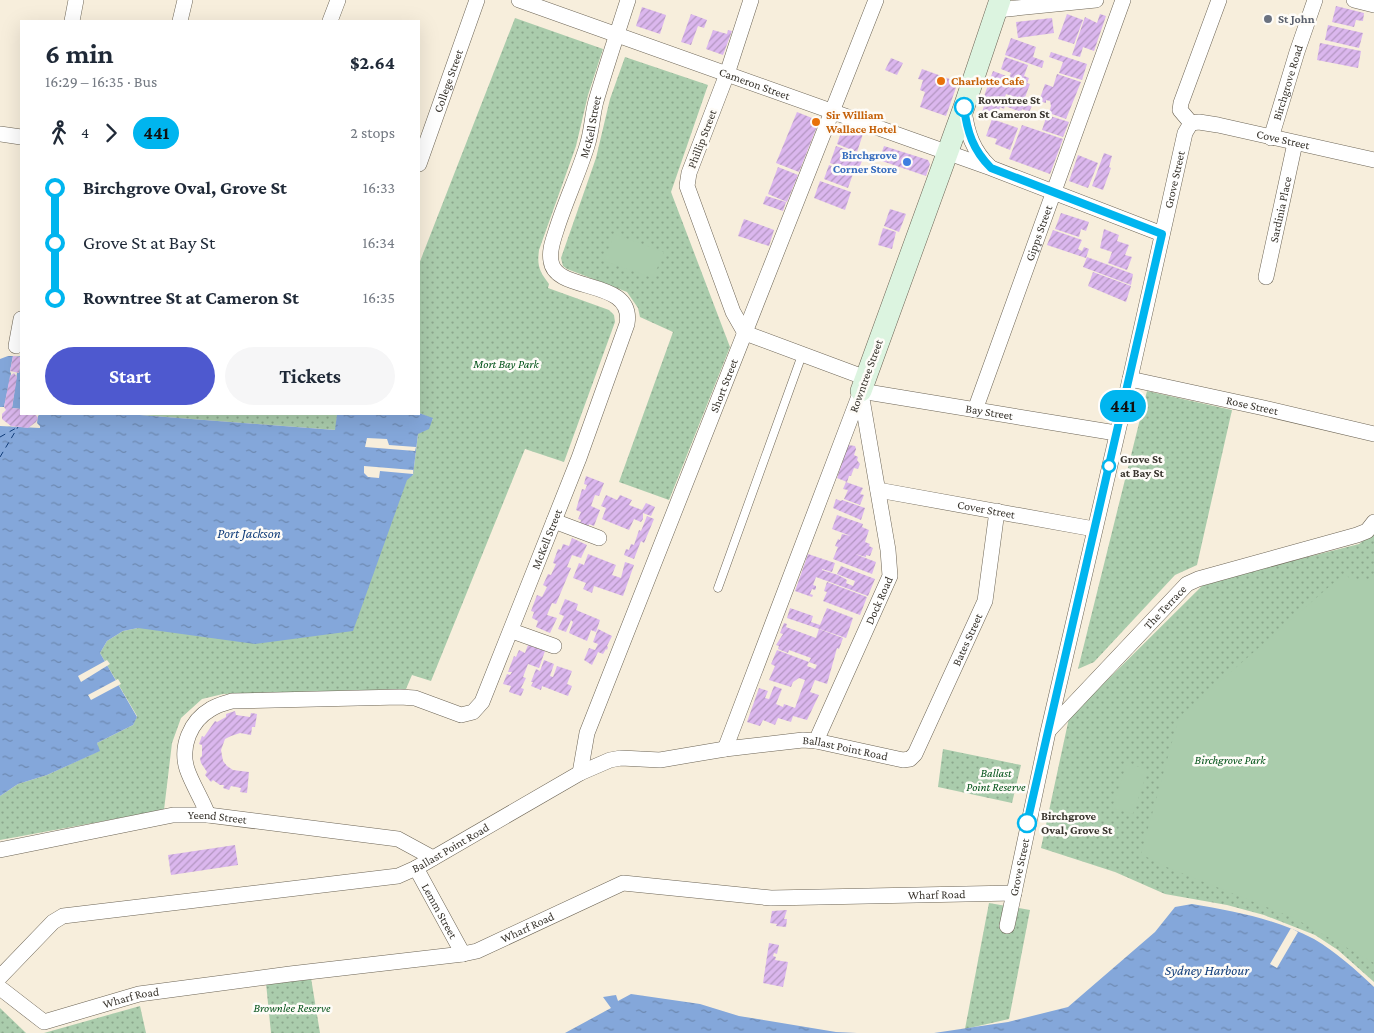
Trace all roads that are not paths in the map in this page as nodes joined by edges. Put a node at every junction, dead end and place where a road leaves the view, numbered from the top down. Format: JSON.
{"nodes":[{"id":1,"x":76,"y":0,"type":"edge"},
{"id":2,"x":185,"y":0,"type":"edge"},
{"id":3,"x":338,"y":0,"type":"edge"},
{"id":4,"x":477,"y":0,"type":"edge"},
{"id":5,"x":519,"y":0,"type":"edge"},
{"id":6,"x":628,"y":0,"type":"edge"},
{"id":7,"x":751,"y":0,"type":"edge"},
{"id":8,"x":876,"y":0,"type":"edge"},
{"id":9,"x":1096,"y":0,"type":"edge"},
{"id":10,"x":1123,"y":0,"type":"edge"},
{"id":11,"x":1219,"y":0,"type":"edge"},
{"id":12,"x":1315,"y":0,"type":"edge"},
{"id":13,"x":1354,"y":0,"type":"edge"},
{"id":14,"x":997,"y":3,"type":"edge"},
{"id":15,"x":1374,"y":4,"type":"edge"},
{"id":16,"x":72,"y":20,"type":"edge"},
{"id":17,"x":180,"y":20,"type":"edge"},
{"id":18,"x":330,"y":20,"type":"edge"},
{"id":19,"x":617,"y":35,"type":"junction"},
{"id":20,"x":727,"y":74,"type":"junction"},
{"id":21,"x":964,"y":107,"type":"junction"},
{"id":22,"x":832,"y":111,"type":"junction"},
{"id":23,"x":1191,"y":123,"type":"junction"},
{"id":24,"x":0,"y":134,"type":"edge"},
{"id":25,"x":20,"y":137,"type":"edge"},
{"id":26,"x":1271,"y":138,"type":"junction"},
{"id":27,"x":1295,"y":143,"type":"junction"},
{"id":28,"x":947,"y":153,"type":"junction"},
{"id":29,"x":1374,"y":160,"type":"edge"},
{"id":30,"x":420,"y":161,"type":"edge"},
{"id":31,"x":991,"y":168,"type":"junction"},
{"id":32,"x":1054,"y":193,"type":"junction"},
{"id":33,"x":1162,"y":234,"type":"junction"},
{"id":34,"x":1266,"y":277,"type":"dead end"},
{"id":35,"x":20,"y":325,"type":"edge"},
{"id":36,"x":745,"y":333,"type":"junction"},
{"id":37,"x":16,"y":346,"type":"dead end"},
{"id":38,"x":802,"y":354,"type":"junction"},
{"id":39,"x":1130,"y":379,"type":"junction"},
{"id":40,"x":863,"y":385,"type":"junction"},
{"id":41,"x":976,"y":410,"type":"junction"},
{"id":42,"x":848,"y":426,"type":"junction"},
{"id":43,"x":867,"y":433,"type":"junction"},
{"id":44,"x":1116,"y":433,"type":"junction"},
{"id":45,"x":1374,"y":434,"type":"edge"},
{"id":46,"x":878,"y":490,"type":"junction"},
{"id":47,"x":997,"y":511,"type":"junction"},
{"id":48,"x":554,"y":521,"type":"junction"},
{"id":49,"x":1371,"y":525,"type":"edge"},
{"id":50,"x":1094,"y":529,"type":"junction"},
{"id":51,"x":599,"y":538,"type":"dead end"},
{"id":52,"x":718,"y":588,"type":"dead end"},
{"id":53,"x":512,"y":631,"type":"junction"},
{"id":54,"x":554,"y":646,"type":"dead end"},
{"id":55,"x":1048,"y":732,"type":"junction"},
{"id":56,"x":816,"y":740,"type":"junction"},
{"id":57,"x":725,"y":749,"type":"junction"},
{"id":58,"x":910,"y":759,"type":"joint"},
{"id":59,"x":580,"y":773,"type":"junction"},
{"id":60,"x":208,"y":815,"type":"junction"},
{"id":61,"x":0,"y":850,"type":"edge"},
{"id":62,"x":433,"y":858,"type":"junction"},
{"id":63,"x":416,"y":868,"type":"junction"},
{"id":64,"x":1014,"y":893,"type":"junction"},
{"id":65,"x":1007,"y":926,"type":"dead end"},
{"id":66,"x":463,"y":954,"type":"junction"},
{"id":67,"x":0,"y":976,"type":"edge"},
{"id":68,"x":0,"y":988,"type":"edge"}],
"edges":[{"from":1,"to":16,"type":"street"},
{"from":2,"to":17,"type":"street"},
{"from":3,"to":18,"type":"street"},
{"from":4,"to":30,"type":"street","name":"College Street"},
{"from":5,"to":19,"type":"street","name":"Cameron Street"},
{"from":6,"to":19,"type":"street"},
{"from":7,"to":20,"type":"street","name":"Phillip Street"},
{"from":8,"to":22,"type":"street","name":"Short Street"},
{"from":9,"to":14,"type":"street"},
{"from":10,"to":32,"type":"street","name":"Gipps Street"},
{"from":11,"to":23,"type":"street"},
{"from":12,"to":26,"type":"street","name":"Birchgrove Road"},
{"from":13,"to":15,"type":"street"},
{"from":14,"to":21,"type":"street","name":"Rowntree Street"},
{"from":19,"to":20,"type":"street","name":"Cameron Street"},
{"from":19,"to":48,"type":"street","name":"McKell Street"},
{"from":20,"to":22,"type":"street","name":"Cameron Street"},
{"from":20,"to":36,"type":"street","name":"Phillip Street"},
{"from":21,"to":28,"type":"street","name":"Rowntree Street"},
{"from":21,"to":31,"type":"street","name":"Cameron Street"},
{"from":22,"to":28,"type":"street","name":"Cameron Street"},
{"from":22,"to":36,"type":"street","name":"Short Street"},
{"from":23,"to":26,"type":"street","name":"Cove Street"},
{"from":23,"to":33,"type":"street","name":"Grove Street"},
{"from":24,"to":25,"type":"street"},
{"from":26,"to":27,"type":"street","name":"Cove Street"},
{"from":27,"to":29,"type":"street","name":"Cove Street"},
{"from":27,"to":34,"type":"street","name":"Sardinia Place"},
{"from":28,"to":31,"type":"street","name":"Cameron Street"},
{"from":28,"to":40,"type":"street","name":"Rowntree Street"},
{"from":31,"to":32,"type":"street","name":"Cameron Street"},
{"from":32,"to":33,"type":"street","name":"Cameron Street"},
{"from":32,"to":41,"type":"street","name":"Gipps Street"},
{"from":33,"to":39,"type":"street","name":"Grove Street"},
{"from":35,"to":37,"type":"street"},
{"from":36,"to":38,"type":"street","name":"Bay Street"},
{"from":36,"to":59,"type":"street","name":"Short Street"},
{"from":38,"to":40,"type":"street","name":"Bay Street"},
{"from":38,"to":52,"type":"lane"},
{"from":39,"to":44,"type":"street","name":"Grove Street"},
{"from":39,"to":45,"type":"street","name":"Rose Street"},
{"from":40,"to":41,"type":"street","name":"Bay Street"},
{"from":40,"to":42,"type":"street","name":"Rowntree Street"},
{"from":40,"to":43,"type":"street","name":"Dock Road"},
{"from":41,"to":44,"type":"street","name":"Bay Street"},
{"from":42,"to":43,"type":"street"},
{"from":42,"to":57,"type":"street","name":"Rowntree Street"},
{"from":43,"to":46,"type":"street","name":"Dock Road"},
{"from":44,"to":50,"type":"street","name":"Grove Street"},
{"from":46,"to":47,"type":"street","name":"Cover Street"},
{"from":46,"to":56,"type":"street","name":"Dock Road"},
{"from":47,"to":50,"type":"street","name":"Cover Street"},
{"from":47,"to":58,"type":"street","name":"Bates Street"},
{"from":48,"to":51,"type":"street"},
{"from":48,"to":53,"type":"street","name":"McKell Street"},
{"from":49,"to":55,"type":"street","name":"The Terrace"},
{"from":50,"to":55,"type":"street","name":"Grove Street"},
{"from":53,"to":54,"type":"street"},
{"from":53,"to":60,"type":"street","name":"McKell Street"},
{"from":55,"to":64,"type":"street","name":"Grove Street"},
{"from":56,"to":57,"type":"street","name":"Ballast Point Road"},
{"from":56,"to":58,"type":"street","name":"Ballast Point Road"},
{"from":57,"to":59,"type":"street","name":"Ballast Point Road"},
{"from":59,"to":62,"type":"street","name":"Ballast Point Road"},
{"from":60,"to":61,"type":"street","name":"Yeend Street"},
{"from":60,"to":62,"type":"street","name":"Yeend Street"},
{"from":62,"to":63,"type":"street","name":"Ballast Point Road"},
{"from":63,"to":66,"type":"street","name":"Lemm Street"},
{"from":63,"to":67,"type":"street","name":"Ballast Point Road"},
{"from":64,"to":65,"type":"street","name":"Grove Street"},
{"from":64,"to":66,"type":"street","name":"Wharf Road"},
{"from":66,"to":68,"type":"street","name":"Wharf Road"}]}
